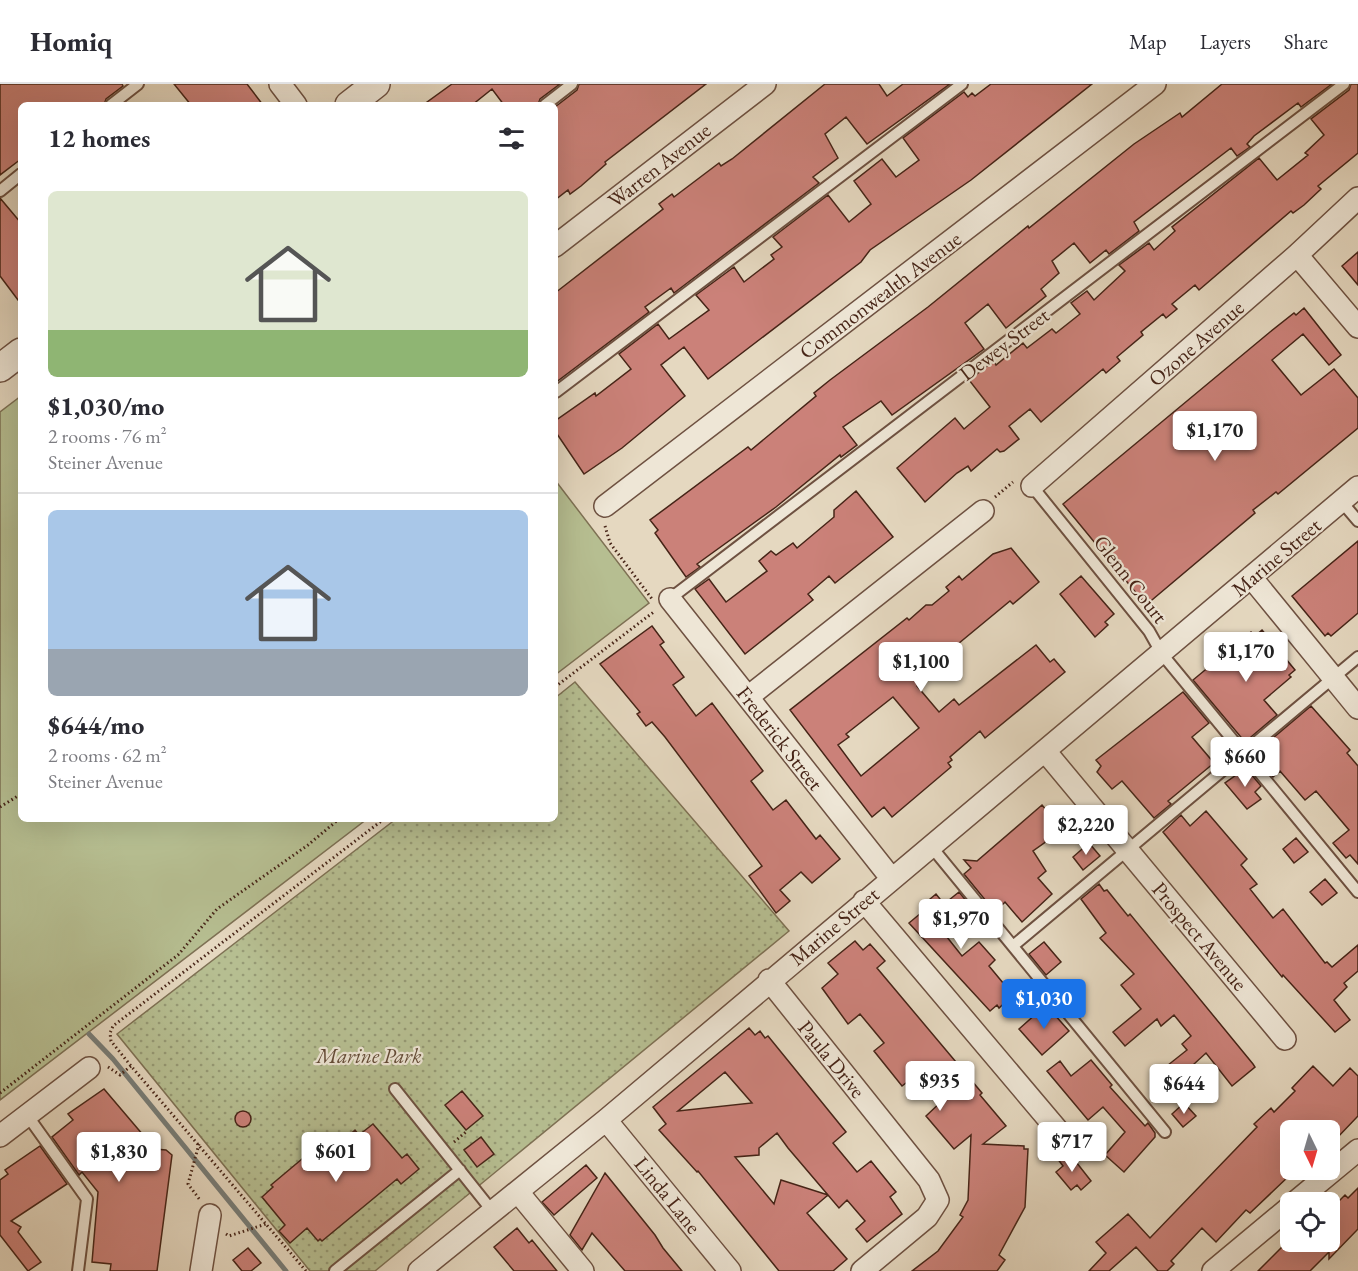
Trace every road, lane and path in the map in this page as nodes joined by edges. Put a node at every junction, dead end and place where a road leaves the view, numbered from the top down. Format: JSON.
{"nodes":[{"id":1,"x":138,"y":84,"type":"edge"},
{"id":2,"x":280,"y":84,"type":"edge"},
{"id":3,"x":376,"y":84,"type":"edge"},
{"id":4,"x":572,"y":84,"type":"edge"},
{"id":5,"x":765,"y":84,"type":"edge"},
{"id":6,"x":962,"y":84,"type":"edge"},
{"id":7,"x":1155,"y":84,"type":"edge"},
{"id":8,"x":1344,"y":84,"type":"edge"},
{"id":9,"x":115,"y":102,"type":"edge"},
{"id":10,"x":294,"y":102,"type":"edge"},
{"id":11,"x":353,"y":102,"type":"edge"},
{"id":12,"x":549,"y":102,"type":"edge"},
{"id":13,"x":18,"y":176,"type":"edge"},
{"id":14,"x":0,"y":190,"type":"edge"},
{"id":15,"x":1358,"y":198,"type":"edge"},
{"id":16,"x":558,"y":244,"type":"edge"},
{"id":17,"x":1297,"y":255,"type":"junction"},
{"id":18,"x":1358,"y":327,"type":"edge"},
{"id":19,"x":18,"y":354,"type":"edge"},
{"id":20,"x":0,"y":368,"type":"edge"},
{"id":21,"x":558,"y":390,"type":"edge"},
{"id":22,"x":1032,"y":486,"type":"junction"},
{"id":23,"x":1358,"y":487,"type":"edge"},
{"id":24,"x":1341,"y":501,"type":"junction"},
{"id":25,"x":983,"y":511,"type":"joint"},
{"id":26,"x":605,"y":516,"type":"joint"},
{"id":27,"x":1358,"y":521,"type":"edge"},
{"id":28,"x":1251,"y":577,"type":"junction"},
{"id":29,"x":667,"y":602,"type":"junction"},
{"id":30,"x":1162,"y":654,"type":"junction"},
{"id":31,"x":1358,"y":657,"type":"edge"},
{"id":32,"x":1333,"y":678,"type":"junction"},
{"id":33,"x":558,"y":685,"type":"edge"},
{"id":34,"x":748,"y":697,"type":"junction"},
{"id":35,"x":1358,"y":708,"type":"edge"},
{"id":36,"x":1045,"y":751,"type":"junction"},
{"id":37,"x":1243,"y":754,"type":"junction"},
{"id":38,"x":18,"y":796,"type":"edge"},
{"id":39,"x":0,"y":807,"type":"edge"},
{"id":40,"x":335,"y":822,"type":"edge"},
{"id":41,"x":380,"y":822,"type":"edge"},
{"id":42,"x":930,"y":845,"type":"junction"},
{"id":43,"x":1127,"y":850,"type":"junction"},
{"id":44,"x":891,"y":878,"type":"junction"},
{"id":45,"x":1358,"y":892,"type":"edge"},
{"id":46,"x":864,"y":901,"type":"junction"},
{"id":47,"x":1013,"y":946,"type":"junction"},
{"id":48,"x":769,"y":980,"type":"junction"},
{"id":49,"x":1285,"y":1039,"type":"dead end"},
{"id":50,"x":89,"y":1068,"type":"dead end"},
{"id":51,"x":395,"y":1089,"type":"dead end"},
{"id":52,"x":0,"y":1093,"type":"edge"},
{"id":53,"x":168,"y":1098,"type":"dead end"},
{"id":54,"x":164,"y":1102,"type":"junction"},
{"id":55,"x":27,"y":1115,"type":"junction"},
{"id":56,"x":606,"y":1120,"type":"junction"},
{"id":57,"x":1165,"y":1132,"type":"dead end"},
{"id":58,"x":0,"y":1136,"type":"edge"},
{"id":59,"x":199,"y":1144,"type":"junction"},
{"id":60,"x":1071,"y":1146,"type":"dead end"},
{"id":61,"x":1358,"y":1150,"type":"edge"},
{"id":62,"x":460,"y":1170,"type":"junction"},
{"id":63,"x":519,"y":1192,"type":"junction"},
{"id":64,"x":1307,"y":1192,"type":"edge"},
{"id":65,"x":493,"y":1212,"type":"junction"},
{"id":66,"x":210,"y":1215,"type":"junction"},
{"id":67,"x":1280,"y":1215,"type":"edge"},
{"id":68,"x":266,"y":1224,"type":"junction"},
{"id":69,"x":78,"y":1271,"type":"edge"},
{"id":70,"x":201,"y":1271,"type":"edge"},
{"id":71,"x":306,"y":1271,"type":"edge"},
{"id":72,"x":335,"y":1271,"type":"edge"},
{"id":73,"x":419,"y":1271,"type":"edge"},
{"id":74,"x":583,"y":1271,"type":"edge"},
{"id":75,"x":730,"y":1271,"type":"edge"},
{"id":76,"x":862,"y":1271,"type":"edge"},
{"id":77,"x":1213,"y":1271,"type":"edge"}],
"edges":[{"from":1,"to":9,"type":"lane"},
{"from":2,"to":10,"type":"street"},
{"from":3,"to":11,"type":"street"},
{"from":4,"to":12,"type":"lane"},
{"from":5,"to":16,"type":"street","name":"Warren Avenue"},
{"from":6,"to":21,"type":"lane"},
{"from":7,"to":26,"type":"street","name":"Commonwealth Avenue"},
{"from":8,"to":29,"type":"lane","name":"Dewey Street"},
{"from":13,"to":14,"type":"lane"},
{"from":15,"to":17,"type":"street","name":"Ozone Avenue"},
{"from":17,"to":18,"type":"street"},
{"from":17,"to":22,"type":"street","name":"Ozone Avenue"},
{"from":19,"to":20,"type":"street"},
{"from":22,"to":25,"type":"path"},
{"from":22,"to":30,"type":"lane","name":"Glenn Court"},
{"from":23,"to":24,"type":"street","name":"Marine Street"},
{"from":24,"to":27,"type":"lane"},
{"from":24,"to":28,"type":"street","name":"Marine Street"},
{"from":25,"to":34,"type":"street"},
{"from":26,"to":29,"type":"path"},
{"from":28,"to":30,"type":"street","name":"Marine Street"},
{"from":28,"to":32,"type":"street"},
{"from":29,"to":33,"type":"path"},
{"from":29,"to":34,"type":"street","name":"Frederick Street"},
{"from":30,"to":36,"type":"street","name":"Marine Street"},
{"from":30,"to":37,"type":"lane","name":"Glenn Court"},
{"from":31,"to":32,"type":"lane"},
{"from":32,"to":35,"type":"street"},
{"from":32,"to":37,"type":"lane"},
{"from":34,"to":44,"type":"street","name":"Frederick Street"},
{"from":36,"to":42,"type":"street","name":"Marine Street"},
{"from":36,"to":43,"type":"street","name":"Prospect Avenue"},
{"from":37,"to":43,"type":"lane"},
{"from":37,"to":45,"type":"lane","name":"Glenn Court"},
{"from":38,"to":39,"type":"path"},
{"from":40,"to":52,"type":"path"},
{"from":41,"to":54,"type":"path"},
{"from":42,"to":44,"type":"street","name":"Marine Street"},
{"from":42,"to":47,"type":"lane"},
{"from":43,"to":47,"type":"lane"},
{"from":43,"to":49,"type":"street","name":"Prospect Avenue"},
{"from":44,"to":46,"type":"street","name":"Marine Street"},
{"from":46,"to":48,"type":"street","name":"Marine Street"},
{"from":46,"to":60,"type":"street"},
{"from":47,"to":57,"type":"lane"},
{"from":48,"to":56,"type":"street","name":"Marine Street"},
{"from":48,"to":76,"type":"street","name":"Paula Drive"},
{"from":50,"to":55,"type":"street"},
{"from":51,"to":62,"type":"lane"},
{"from":53,"to":54,"type":"path"},
{"from":54,"to":59,"type":"path"},
{"from":55,"to":58,"type":"street"},
{"from":55,"to":69,"type":"lane"},
{"from":56,"to":63,"type":"street","name":"Marine Street"},
{"from":56,"to":75,"type":"street","name":"Linda Lane"},
{"from":59,"to":66,"type":"path"},
{"from":59,"to":68,"type":"path"},
{"from":61,"to":64,"type":"street"},
{"from":62,"to":65,"type":"lane"},
{"from":62,"to":72,"type":"lane"},
{"from":63,"to":65,"type":"street","name":"Marine Street"},
{"from":63,"to":74,"type":"street"},
{"from":65,"to":73,"type":"street","name":"Marine Street"},
{"from":66,"to":68,"type":"path"},
{"from":66,"to":70,"type":"street"},
{"from":67,"to":77,"type":"street"},
{"from":68,"to":71,"type":"path"}]}
